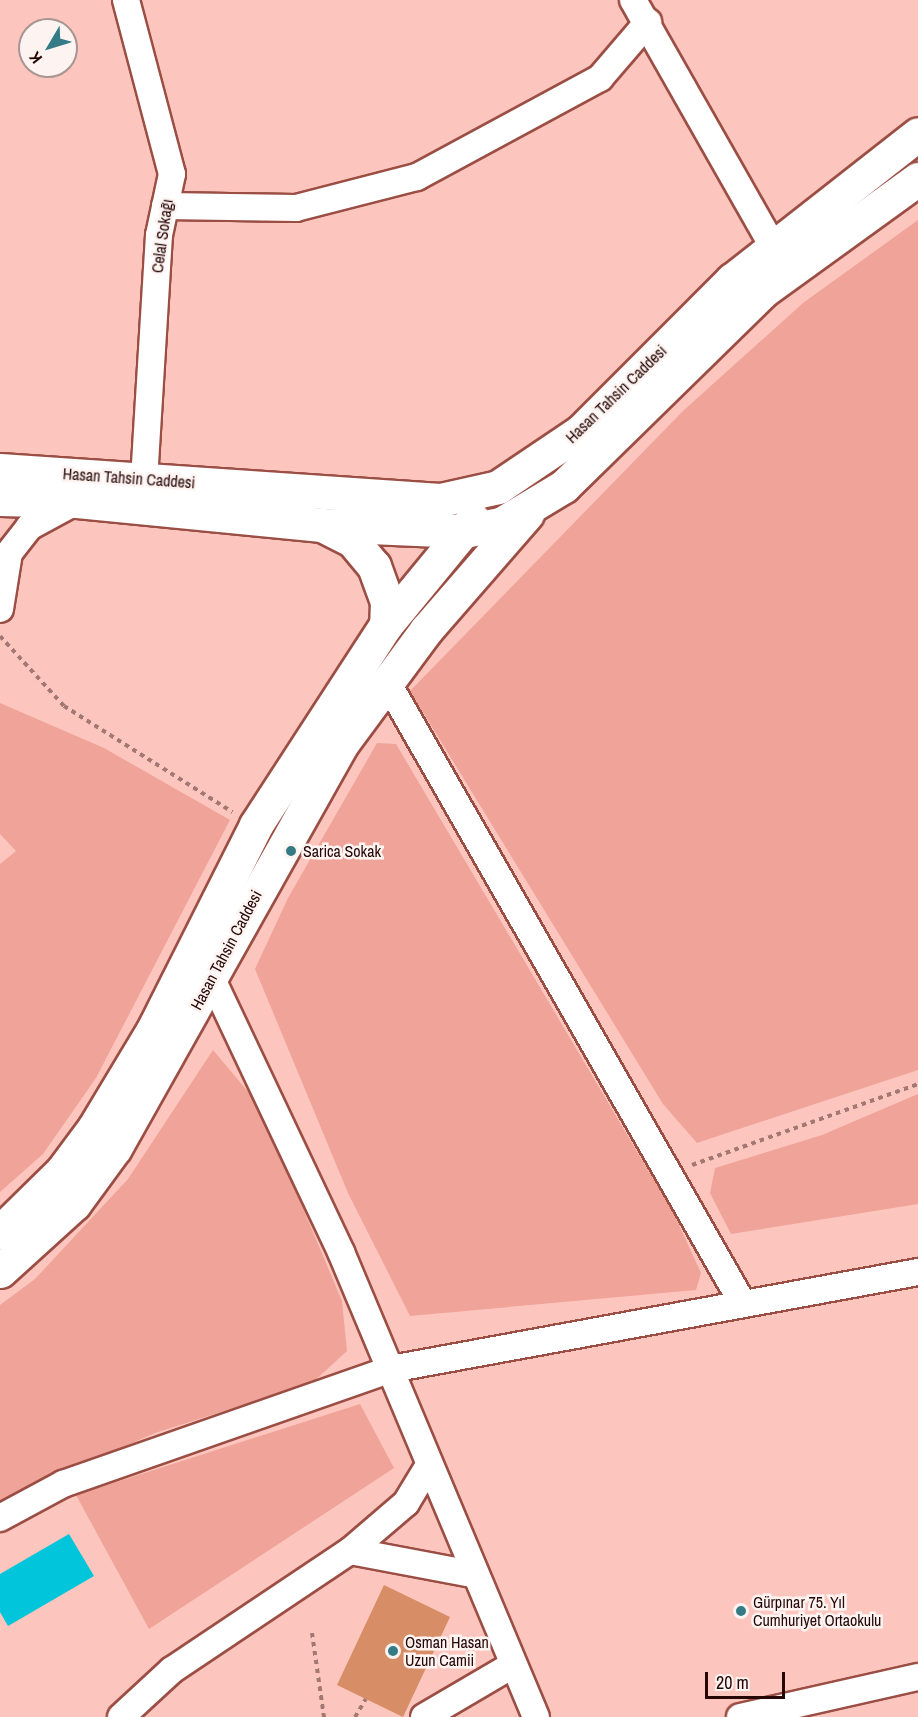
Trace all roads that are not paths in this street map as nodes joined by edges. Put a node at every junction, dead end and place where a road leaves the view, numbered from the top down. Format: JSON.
{"nodes":[{"id":1,"x":126,"y":0,"type":"edge"},
{"id":2,"x":633,"y":0,"type":"edge"},
{"id":3,"x":648,"y":22,"type":"junction"},
{"id":4,"x":918,"y":134,"type":"edge"},
{"id":5,"x":918,"y":179,"type":"edge"},
{"id":6,"x":165,"y":206,"type":"junction"},
{"id":7,"x":772,"y":245,"type":"junction"},
{"id":8,"x":0,"y":470,"type":"edge"},
{"id":9,"x":144,"y":478,"type":"junction"},
{"id":10,"x":498,"y":487,"type":"junction"},
{"id":11,"x":427,"y":498,"type":"junction"},
{"id":12,"x":0,"y":499,"type":"edge"},
{"id":13,"x":77,"y":501,"type":"junction"},
{"id":14,"x":533,"y":508,"type":"junction"},
{"id":15,"x":322,"y":525,"type":"junction"},
{"id":16,"x":464,"y":531,"type":"junction"},
{"id":17,"x":461,"y":589,"type":"junction"},
{"id":18,"x":0,"y":609,"type":"edge"},
{"id":19,"x":386,"y":625,"type":"junction"},
{"id":20,"x":386,"y":680,"type":"junction"},
{"id":21,"x":200,"y":937,"type":"junction"},
{"id":22,"x":212,"y":979,"type":"junction"},
{"id":23,"x":0,"y":1233,"type":"edge"},
{"id":24,"x":0,"y":1271,"type":"edge"},
{"id":25,"x":918,"y":1272,"type":"edge"},
{"id":26,"x":742,"y":1302,"type":"junction"},
{"id":27,"x":391,"y":1369,"type":"junction"},
{"id":28,"x":429,"y":1465,"type":"junction"},
{"id":29,"x":0,"y":1518,"type":"edge"},
{"id":30,"x":350,"y":1551,"type":"junction"},
{"id":31,"x":472,"y":1574,"type":"junction"},
{"id":32,"x":511,"y":1666,"type":"junction"},
{"id":33,"x":918,"y":1677,"type":"edge"},
{"id":34,"x":121,"y":1717,"type":"edge"},
{"id":35,"x":424,"y":1717,"type":"edge"},
{"id":36,"x":536,"y":1717,"type":"edge"},
{"id":37,"x":740,"y":1717,"type":"edge"}],
"edges":[{"from":1,"to":6,"type":"street","name":"Celal Sokağı"},
{"from":2,"to":3,"type":"street"},
{"from":3,"to":6,"type":"street"},
{"from":3,"to":7,"type":"street"},
{"from":4,"to":7,"type":"main road","name":"Hasan Tahsin Caddesi"},
{"from":5,"to":14,"type":"main road","name":"Hasan Tahsin Caddesi"},
{"from":6,"to":9,"type":"street","name":"Celal Sokağı"},
{"from":7,"to":10,"type":"main road","name":"Hasan Tahsin Caddesi"},
{"from":8,"to":9,"type":"main road","name":"Hasan Tahsin Caddesi"},
{"from":9,"to":11,"type":"main road","name":"Hasan Tahsin Caddesi"},
{"from":10,"to":11,"type":"main road","name":"Hasan Tahsin Caddesi"},
{"from":10,"to":16,"type":"main road"},
{"from":11,"to":16,"type":"main road"},
{"from":12,"to":13,"type":"main road","name":"Hasan Tahsin Caddesi"},
{"from":13,"to":15,"type":"main road","name":"Hasan Tahsin Caddesi"},
{"from":13,"to":18,"type":"street"},
{"from":14,"to":16,"type":"main road","name":"Hasan Tahsin Caddesi"},
{"from":14,"to":17,"type":"main road","name":"Hasan Tahsin Caddesi"},
{"from":15,"to":16,"type":"main road","name":"Hasan Tahsin Caddesi"},
{"from":15,"to":19,"type":"main road"},
{"from":16,"to":17,"type":"main road"},
{"from":16,"to":19,"type":"main road"},
{"from":17,"to":20,"type":"main road","name":"Hasan Tahsin Caddesi"},
{"from":19,"to":21,"type":"main road"},
{"from":20,"to":22,"type":"main road","name":"Hasan Tahsin Caddesi"},
{"from":20,"to":26,"type":"street"},
{"from":21,"to":22,"type":"main road"},
{"from":21,"to":23,"type":"main road"},
{"from":22,"to":24,"type":"main road","name":"Hasan Tahsin Caddesi"},
{"from":22,"to":27,"type":"street"},
{"from":25,"to":26,"type":"street"},
{"from":26,"to":27,"type":"street"},
{"from":27,"to":28,"type":"street"},
{"from":27,"to":29,"type":"street"},
{"from":28,"to":30,"type":"street"},
{"from":28,"to":31,"type":"street"},
{"from":30,"to":31,"type":"street"},
{"from":30,"to":34,"type":"street"},
{"from":31,"to":32,"type":"street"},
{"from":32,"to":35,"type":"street"},
{"from":32,"to":36,"type":"street"},
{"from":33,"to":37,"type":"street"}]}
